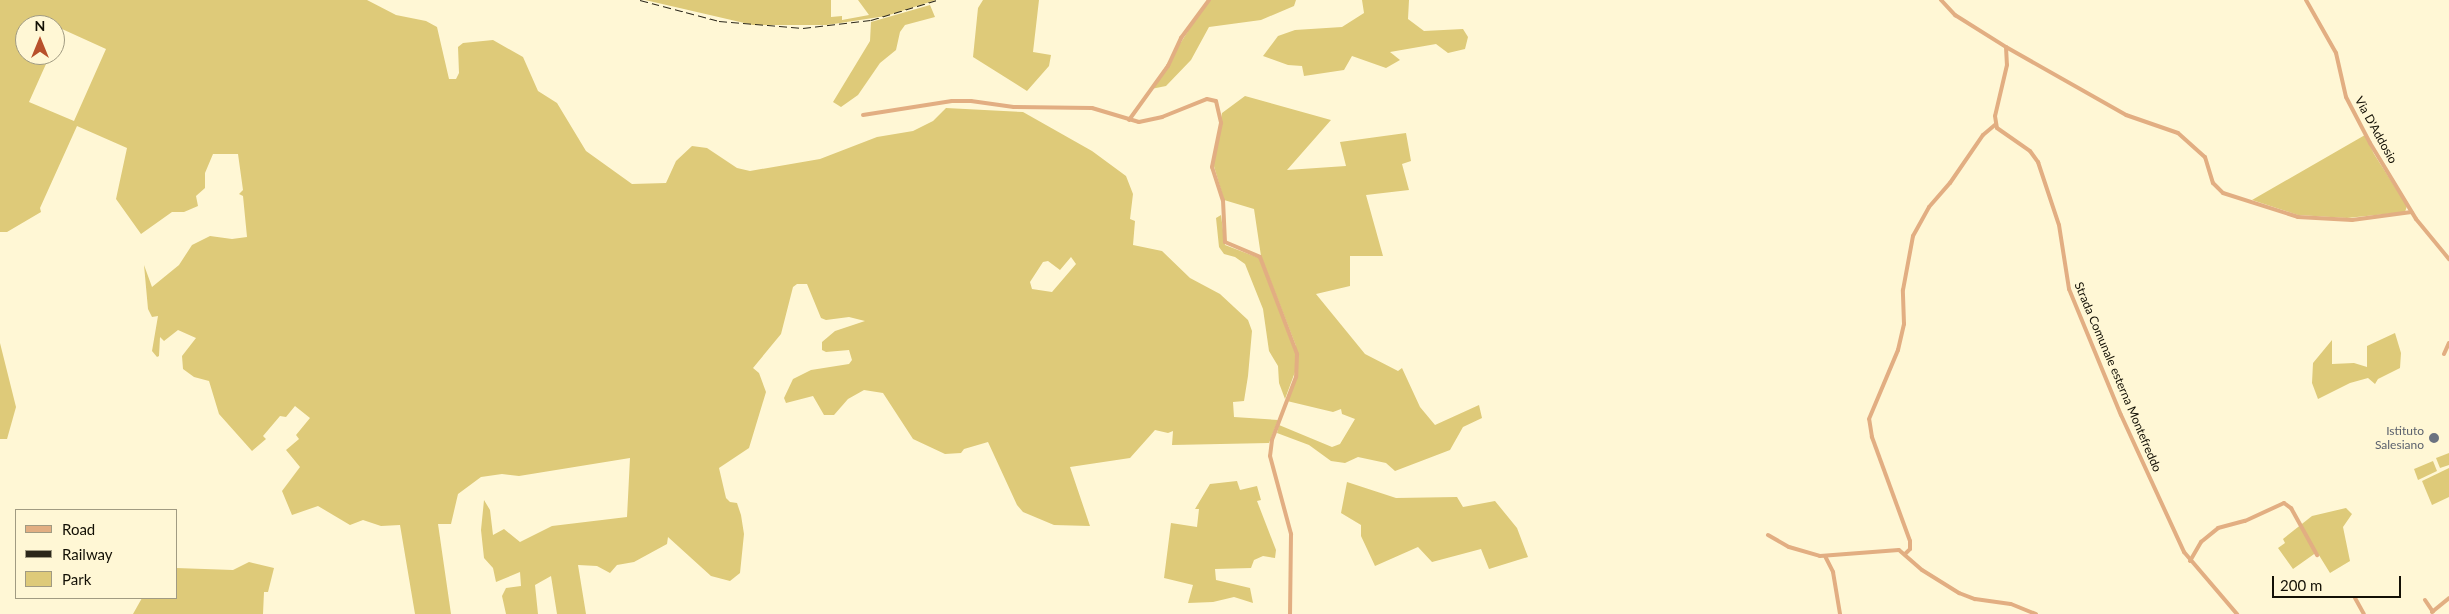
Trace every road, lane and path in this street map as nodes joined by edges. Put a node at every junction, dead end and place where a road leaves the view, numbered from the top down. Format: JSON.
{"nodes":[{"id":1,"x":1208,"y":0,"type":"edge"},
{"id":2,"x":1941,"y":0,"type":"edge"},
{"id":3,"x":2306,"y":0,"type":"edge"},
{"id":4,"x":2006,"y":47,"type":"junction"},
{"id":5,"x":863,"y":116,"type":"dead end"},
{"id":6,"x":1129,"y":120,"type":"junction"},
{"id":7,"x":1996,"y":124,"type":"junction"},
{"id":8,"x":2411,"y":212,"type":"junction"},
{"id":9,"x":2449,"y":259,"type":"edge"},
{"id":10,"x":2449,"y":343,"type":"edge"},
{"id":11,"x":2444,"y":354,"type":"dead end"},
{"id":12,"x":1768,"y":535,"type":"dead end"},
{"id":13,"x":1905,"y":554,"type":"junction"},
{"id":14,"x":2317,"y":555,"type":"dead end"},
{"id":15,"x":1825,"y":556,"type":"junction"},
{"id":16,"x":2190,"y":561,"type":"junction"},
{"id":17,"x":2355,"y":598,"type":"dead end"},
{"id":18,"x":2449,"y":598,"type":"edge"},
{"id":19,"x":2425,"y":600,"type":"dead end"},
{"id":20,"x":2433,"y":613,"type":"edge"},
{"id":21,"x":1290,"y":614,"type":"edge"},
{"id":22,"x":1840,"y":614,"type":"edge"},
{"id":23,"x":2036,"y":614,"type":"edge"},
{"id":24,"x":2236,"y":614,"type":"edge"},
{"id":25,"x":2364,"y":614,"type":"edge"}],
"edges":[{"from":1,"to":6,"type":"street"},
{"from":2,"to":4,"type":"street"},
{"from":3,"to":8,"type":"street","name":"Via D'Addosio"},
{"from":4,"to":7,"type":"street"},
{"from":4,"to":8,"type":"street"},
{"from":5,"to":6,"type":"street"},
{"from":6,"to":21,"type":"street"},
{"from":7,"to":13,"type":"street"},
{"from":7,"to":16,"type":"street","name":"Strada Comunale esterna Montefreddo"},
{"from":8,"to":9,"type":"street","name":"Via D'Addosio"},
{"from":10,"to":11,"type":"street"},
{"from":12,"to":15,"type":"street"},
{"from":13,"to":15,"type":"street"},
{"from":13,"to":23,"type":"street"},
{"from":14,"to":16,"type":"street"},
{"from":15,"to":22,"type":"street"},
{"from":16,"to":24,"type":"street","name":"Strada Comunale esterna Montefreddo"},
{"from":17,"to":25,"type":"street"},
{"from":18,"to":20,"type":"street"},
{"from":19,"to":20,"type":"street"}]}
